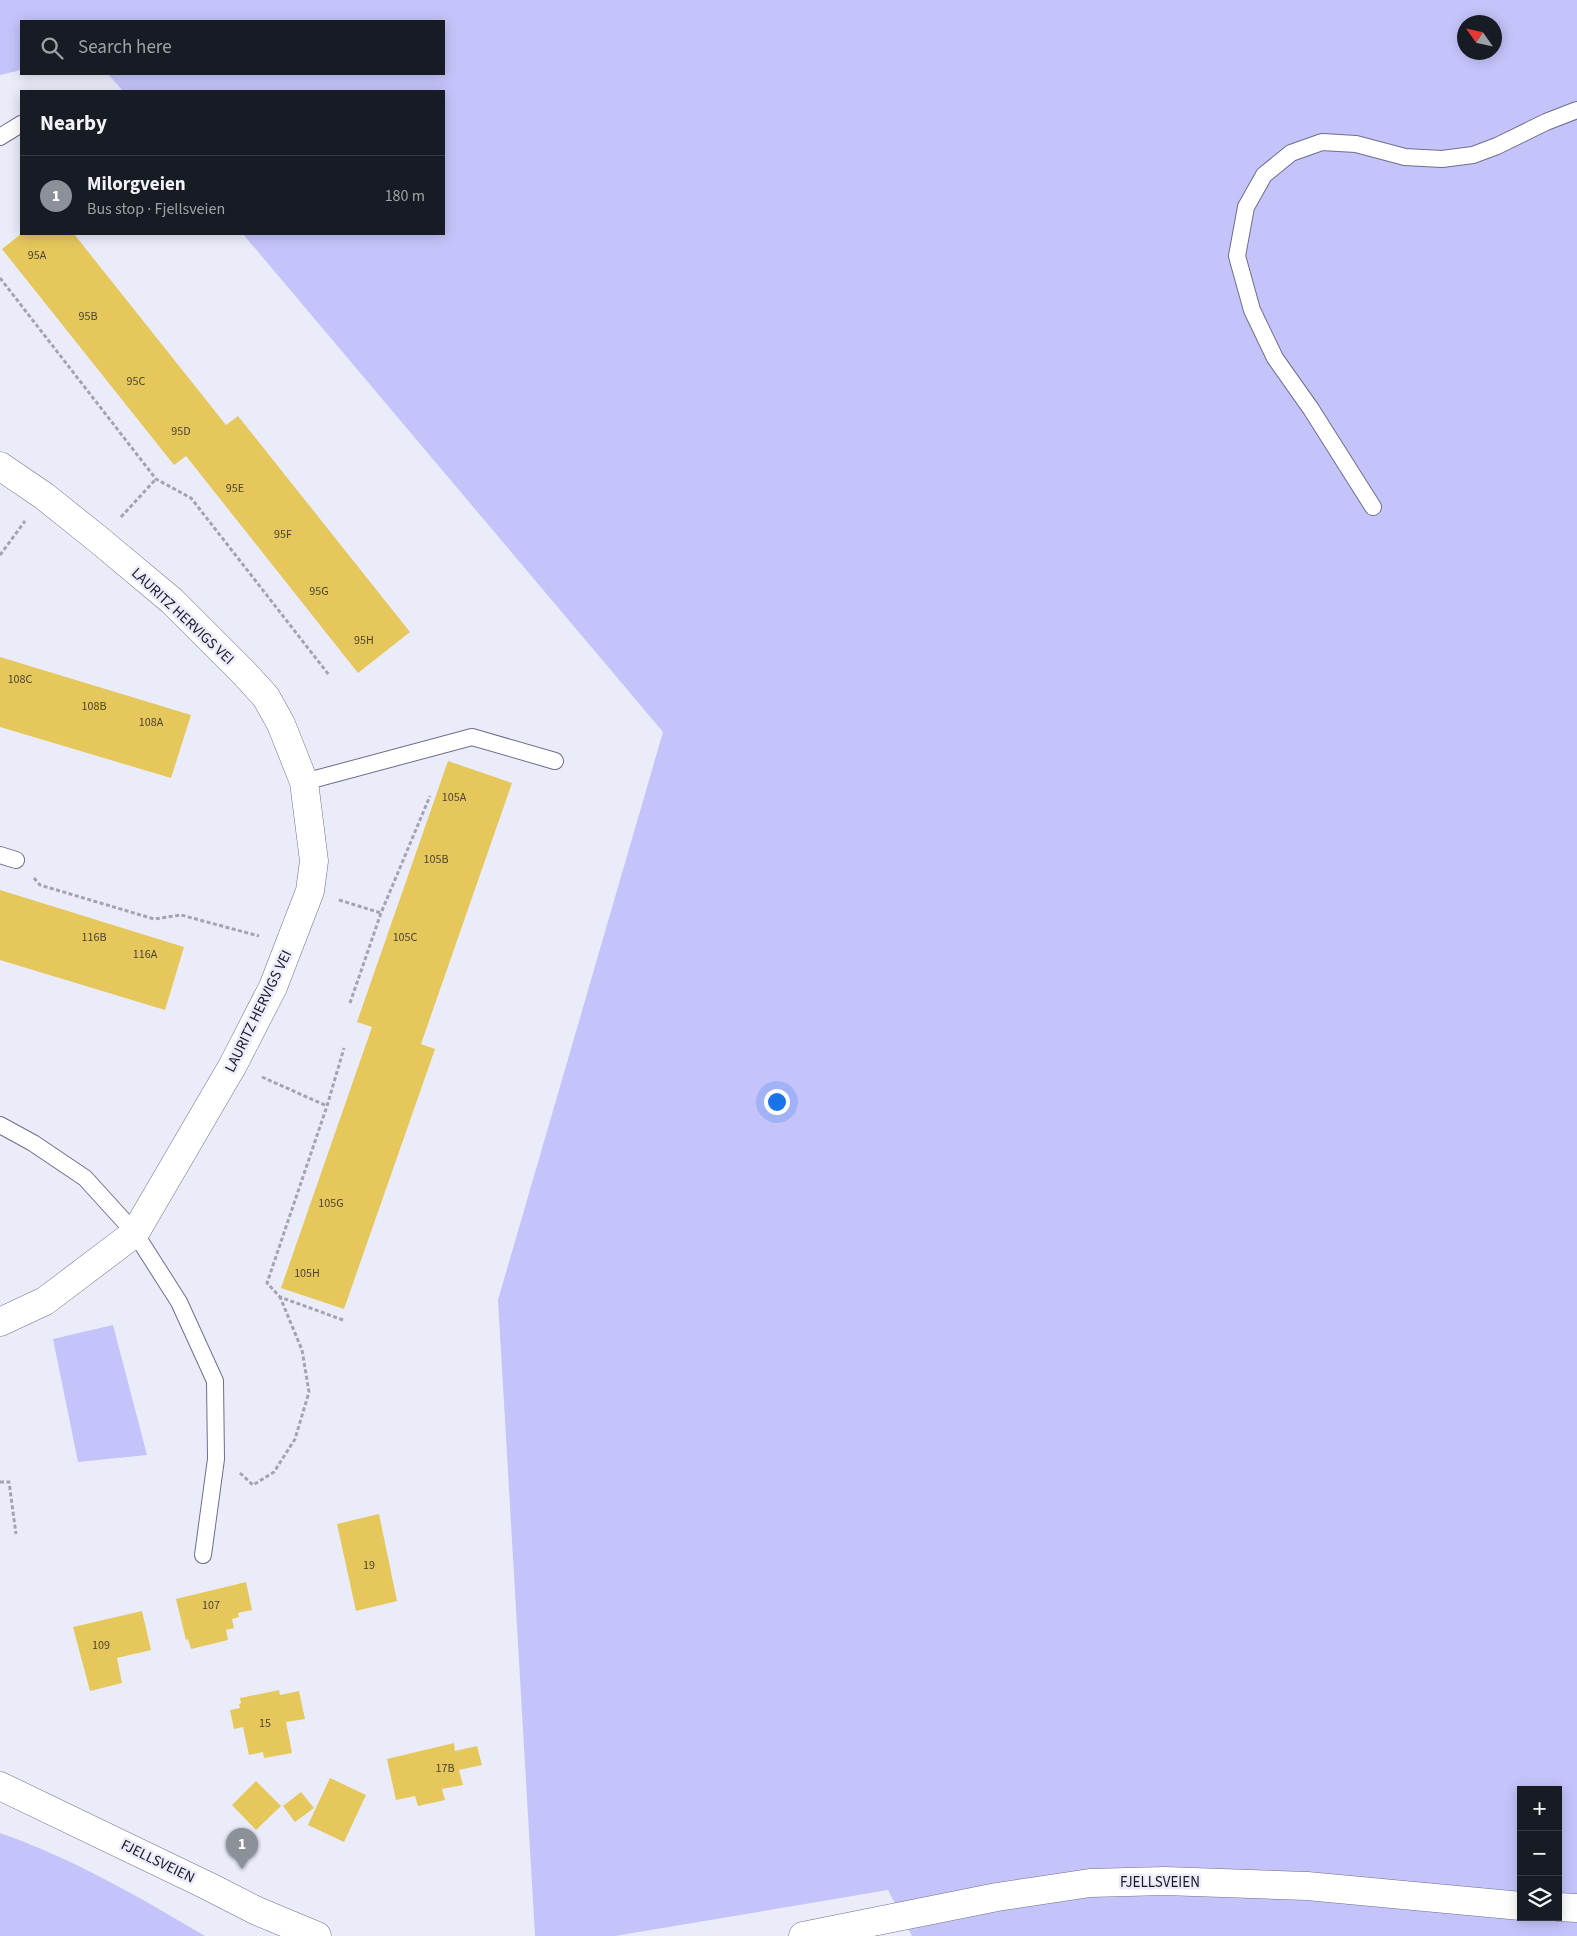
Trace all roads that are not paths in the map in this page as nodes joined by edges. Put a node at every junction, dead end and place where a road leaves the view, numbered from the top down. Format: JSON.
{"nodes":[{"id":1,"x":1577,"y":110,"type":"edge"},
{"id":2,"x":20,"y":125,"type":"edge"},
{"id":3,"x":0,"y":137,"type":"edge"},
{"id":4,"x":0,"y":466,"type":"edge"},
{"id":5,"x":1374,"y":508,"type":"dead end"},
{"id":6,"x":555,"y":761,"type":"dead end"},
{"id":7,"x":304,"y":782,"type":"junction"},
{"id":8,"x":0,"y":855,"type":"edge"},
{"id":9,"x":16,"y":860,"type":"road end"},
{"id":10,"x":0,"y":1125,"type":"edge"},
{"id":11,"x":135,"y":1233,"type":"junction"},
{"id":12,"x":0,"y":1322,"type":"edge"},
{"id":13,"x":203,"y":1555,"type":"dead end"},
{"id":14,"x":0,"y":1786,"type":"edge"},
{"id":15,"x":1517,"y":1906,"type":"edge"},
{"id":16,"x":1562,"y":1907,"type":"edge"},
{"id":17,"x":1577,"y":1908,"type":"edge"},
{"id":18,"x":317,"y":1936,"type":"edge"},
{"id":19,"x":803,"y":1936,"type":"edge"}],
"edges":[{"from":1,"to":5,"type":"lane"},
{"from":2,"to":3,"type":"lane"},
{"from":4,"to":7,"type":"street","name":"LAURITZ HERVIGS VEI"},
{"from":6,"to":7,"type":"lane"},
{"from":7,"to":11,"type":"street","name":"LAURITZ HERVIGS VEI"},
{"from":8,"to":9,"type":"lane"},
{"from":10,"to":11,"type":"lane"},
{"from":11,"to":12,"type":"street","name":"LAURITZ HERVIGS VEI"},
{"from":11,"to":13,"type":"lane"},
{"from":14,"to":18,"type":"street","name":"FJELLSVEIEN"},
{"from":15,"to":19,"type":"street","name":"FJELLSVEIEN"},
{"from":16,"to":17,"type":"street"}]}
